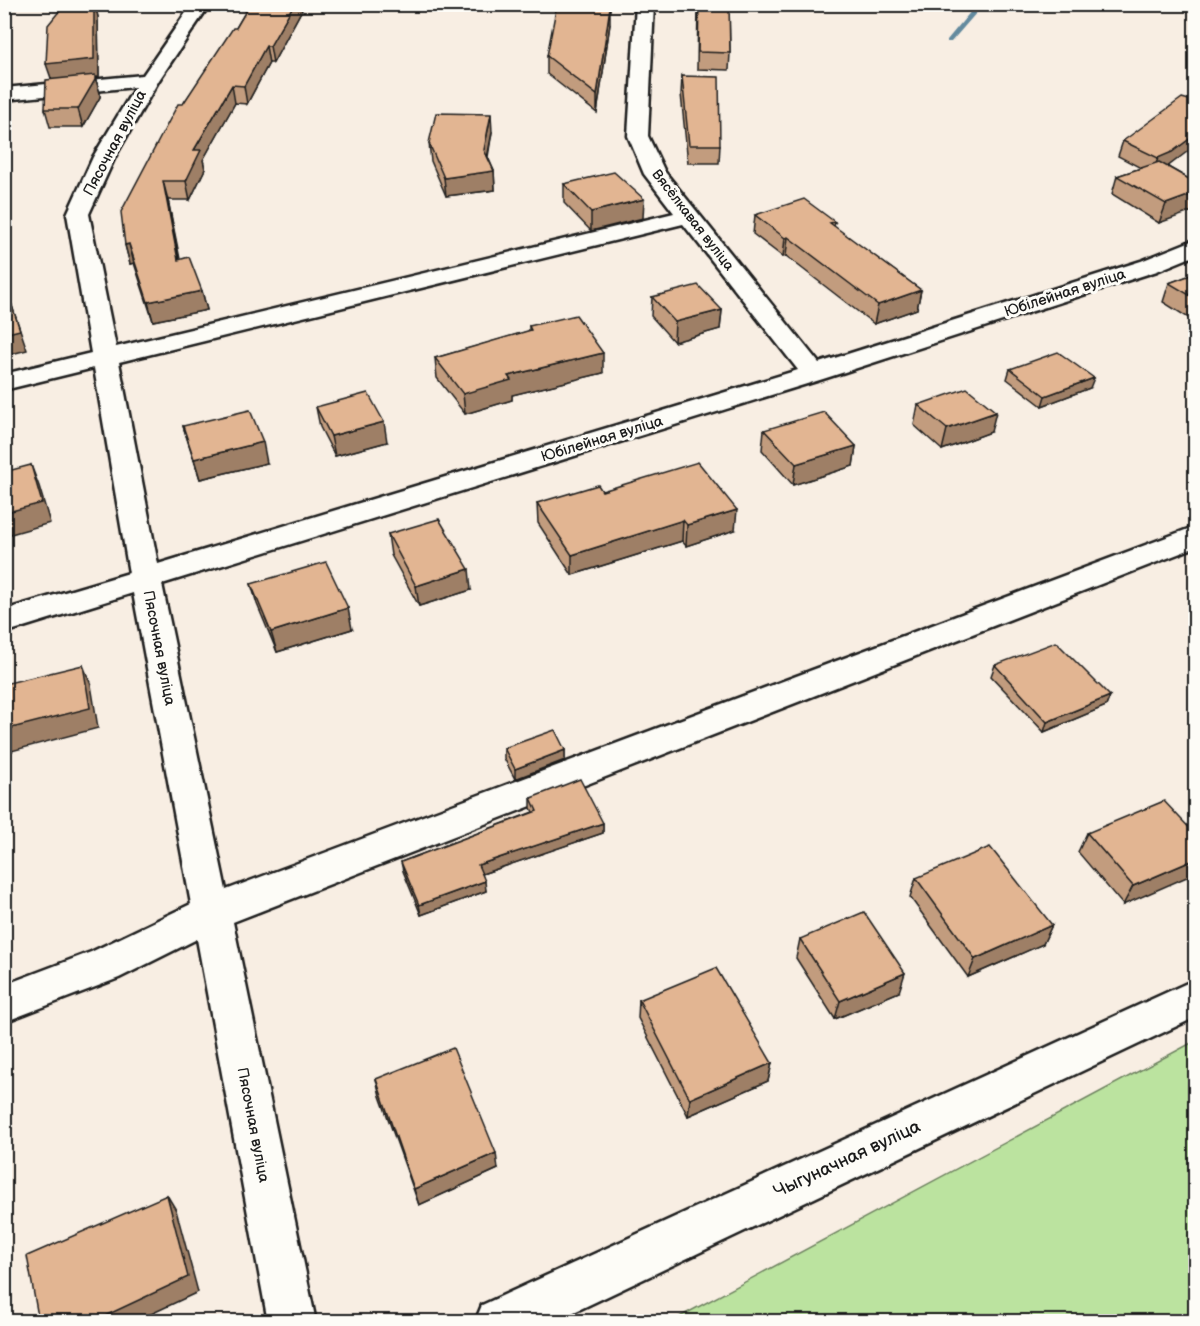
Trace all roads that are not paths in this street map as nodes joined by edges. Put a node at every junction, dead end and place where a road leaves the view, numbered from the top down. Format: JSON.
{"nodes":[{"id":1,"x":201,"y":4,"type":"edge"},
{"id":2,"x":645,"y":4,"type":"edge"},
{"id":3,"x":149,"y":80,"type":"junction"},
{"id":4,"x":4,"y":94,"type":"edge"},
{"id":5,"x":688,"y":216,"type":"junction"},
{"id":6,"x":1196,"y":246,"type":"edge"},
{"id":7,"x":104,"y":358,"type":"junction"},
{"id":8,"x":814,"y":373,"type":"junction"},
{"id":9,"x":4,"y":382,"type":"edge"},
{"id":10,"x":1196,"y":536,"type":"edge"},
{"id":11,"x":146,"y":580,"type":"junction"},
{"id":12,"x":4,"y":622,"type":"edge"},
{"id":13,"x":212,"y":913,"type":"junction"},
{"id":14,"x":1196,"y":997,"type":"edge"},
{"id":15,"x":4,"y":1004,"type":"edge"},
{"id":16,"x":292,"y":1322,"type":"edge"},
{"id":17,"x":499,"y":1322,"type":"edge"}],
"edges":[{"from":1,"to":3,"type":"street","name":"Пясочная вуліца"},
{"from":2,"to":5,"type":"street","name":"Вясёлкавая вуліца"},
{"from":3,"to":4,"type":"street"},
{"from":3,"to":7,"type":"street","name":"Пясочная вуліца"},
{"from":5,"to":7,"type":"street"},
{"from":5,"to":8,"type":"street","name":"Вясёлкавая вуліца"},
{"from":6,"to":8,"type":"street","name":"Юбілейная вуліца"},
{"from":7,"to":9,"type":"street"},
{"from":7,"to":11,"type":"street","name":"Пясочная вуліца"},
{"from":8,"to":11,"type":"street","name":"Юбілейная вуліца"},
{"from":10,"to":13,"type":"street"},
{"from":11,"to":12,"type":"street","name":"Юбілейная вуліца"},
{"from":11,"to":13,"type":"street","name":"Пясочная вуліца"},
{"from":13,"to":15,"type":"street"},
{"from":13,"to":16,"type":"street","name":"Пясочная вуліца"},
{"from":14,"to":17,"type":"street","name":"Чыгуначная вуліца"}]}
